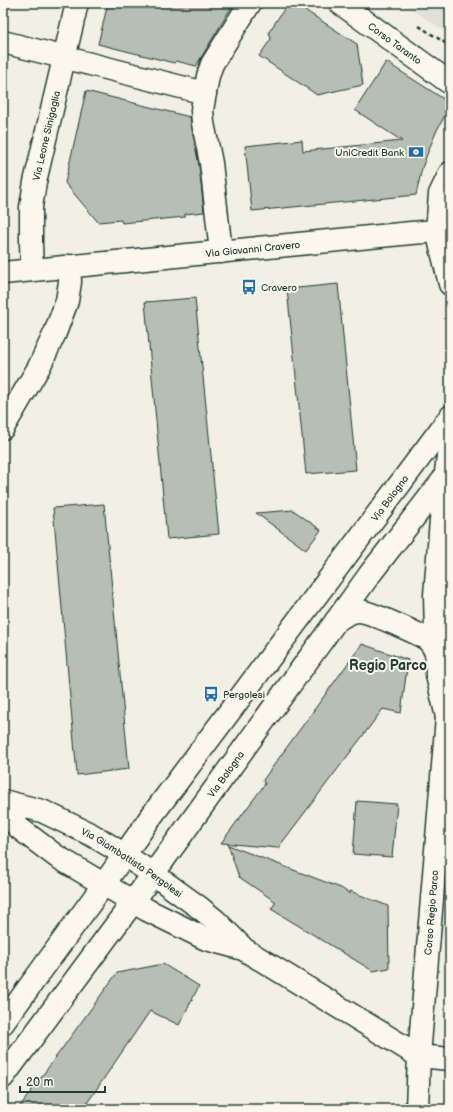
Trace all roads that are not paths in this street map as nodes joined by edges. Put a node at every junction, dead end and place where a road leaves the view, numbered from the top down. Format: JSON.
{"nodes":[{"id":1,"x":77,"y":3,"type":"edge"},
{"id":2,"x":250,"y":3,"type":"edge"},
{"id":3,"x":340,"y":3,"type":"edge"},
{"id":4,"x":3,"y":42,"type":"edge"},
{"id":5,"x":64,"y":57,"type":"junction"},
{"id":6,"x":450,"y":84,"type":"edge"},
{"id":7,"x":205,"y":93,"type":"junction"},
{"id":8,"x":450,"y":173,"type":"edge"},
{"id":9,"x":444,"y":229,"type":"edge"},
{"id":10,"x":221,"y":252,"type":"junction"},
{"id":11,"x":69,"y":266,"type":"junction"},
{"id":12,"x":32,"y":270,"type":"junction"},
{"id":13,"x":3,"y":273,"type":"edge"},
{"id":14,"x":450,"y":284,"type":"edge"},
{"id":15,"x":450,"y":417,"type":"edge"},
{"id":16,"x":3,"y":428,"type":"edge"},
{"id":17,"x":450,"y":438,"type":"edge"},
{"id":18,"x":447,"y":475,"type":"edge"},
{"id":19,"x":336,"y":621,"type":"junction"},
{"id":20,"x":436,"y":653,"type":"junction"},
{"id":21,"x":449,"y":714,"type":"edge"},
{"id":22,"x":3,"y":801,"type":"edge"},
{"id":23,"x":3,"y":811,"type":"edge"},
{"id":24,"x":124,"y":854,"type":"junction"},
{"id":25,"x":153,"y":874,"type":"junction"},
{"id":26,"x":104,"y":884,"type":"junction"},
{"id":27,"x":133,"y":902,"type":"junction"},
{"id":28,"x":245,"y":950,"type":"junction"},
{"id":29,"x":3,"y":1023,"type":"edge"},
{"id":30,"x":419,"y":1056,"type":"junction"},
{"id":31,"x":450,"y":1059,"type":"edge"},
{"id":32,"x":3,"y":1077,"type":"edge"},
{"id":33,"x":417,"y":1109,"type":"edge"}],
"edges":[{"from":1,"to":5,"type":"street","name":"Via Leone Sinigaglia"},
{"from":2,"to":7,"type":"street"},
{"from":3,"to":6,"type":"street","name":"Corso Taranto"},
{"from":4,"to":5,"type":"street"},
{"from":5,"to":7,"type":"street"},
{"from":5,"to":12,"type":"street","name":"Via Leone Sinigaglia"},
{"from":7,"to":10,"type":"street"},
{"from":8,"to":9,"type":"street"},
{"from":9,"to":10,"type":"street","name":"Via Giovanni Cravero"},
{"from":9,"to":14,"type":"street"},
{"from":10,"to":11,"type":"street","name":"Via Giovanni Cravero"},
{"from":11,"to":12,"type":"street","name":"Via Giovanni Cravero"},
{"from":11,"to":16,"type":"street"},
{"from":12,"to":13,"type":"street","name":"Via Giovanni Cravero"},
{"from":15,"to":24,"type":"street","name":"Via Bologna"},
{"from":17,"to":18,"type":"street","name":"Corso Regio Parco"},
{"from":18,"to":19,"type":"street","name":"Via Bologna"},
{"from":18,"to":20,"type":"street","name":"Corso Regio Parco"},
{"from":19,"to":20,"type":"street"},
{"from":19,"to":25,"type":"street","name":"Via Bologna"},
{"from":20,"to":21,"type":"street","name":"Corso Regio Parco"},
{"from":21,"to":30,"type":"street","name":"Corso Regio Parco"},
{"from":22,"to":24,"type":"street","name":"Via Giambattista Pergolesi"},
{"from":23,"to":26,"type":"street","name":"Via Giambattista Pergolesi"},
{"from":24,"to":25,"type":"street","name":"Via Giambattista Pergolesi"},
{"from":24,"to":26,"type":"street","name":"Via Bologna"},
{"from":25,"to":27,"type":"street","name":"Via Bologna"},
{"from":25,"to":28,"type":"street","name":"Via Giambattista Pergolesi"},
{"from":26,"to":27,"type":"street","name":"Via Giambattista Pergolesi"},
{"from":26,"to":29,"type":"street","name":"Via Bologna"},
{"from":27,"to":28,"type":"street","name":"Via Giambattista Pergolesi"},
{"from":27,"to":32,"type":"street","name":"Via Bologna"},
{"from":28,"to":30,"type":"street","name":"Via Giambattista Pergolesi"},
{"from":30,"to":31,"type":"street"},
{"from":30,"to":33,"type":"street","name":"Corso Regio Parco"}]}
